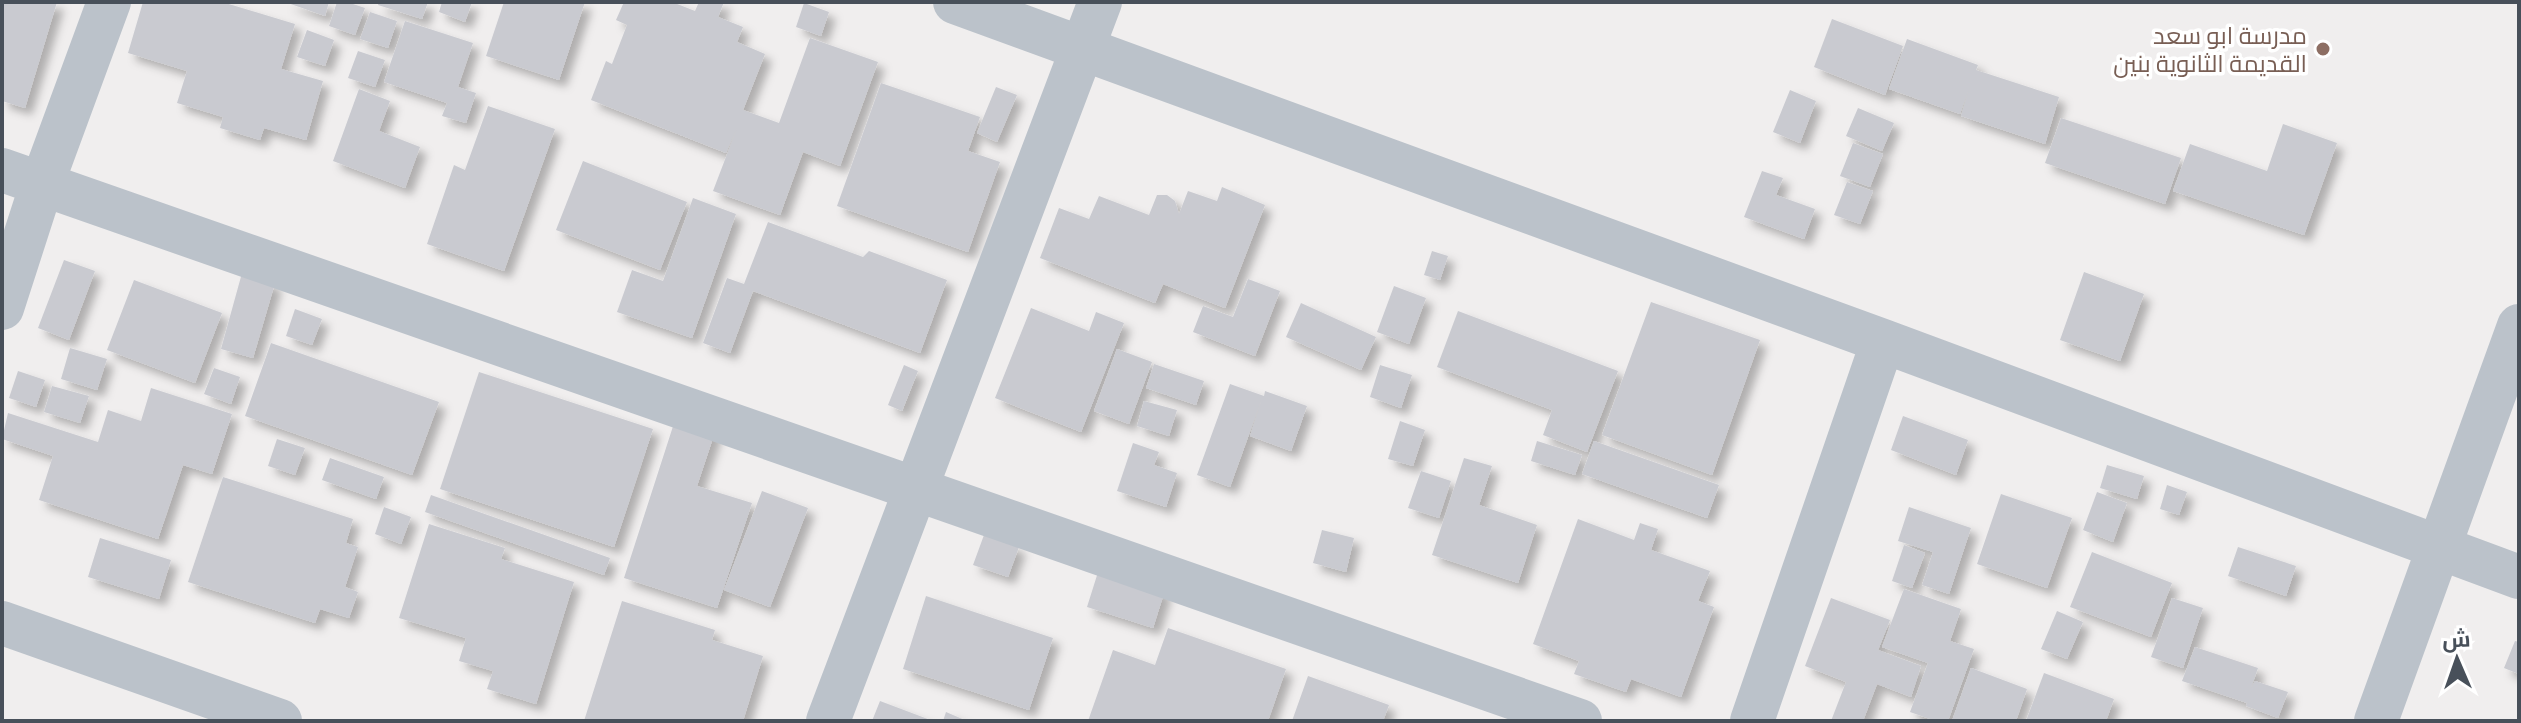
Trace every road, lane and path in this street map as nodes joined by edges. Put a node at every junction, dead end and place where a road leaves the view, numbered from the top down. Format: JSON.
{"nodes":[{"id":1,"x":109,"y":2,"type":"edge"},
{"id":2,"x":955,"y":2,"type":"edge"},
{"id":3,"x":1100,"y":2,"type":"edge"},
{"id":4,"x":1084,"y":47,"type":"junction"},
{"id":5,"x":22,"y":177,"type":"edge"},
{"id":6,"x":2,"y":308,"type":"edge"},
{"id":7,"x":2519,"y":326,"type":"edge"},
{"id":8,"x":1883,"y":341,"type":"junction"},
{"id":9,"x":915,"y":489,"type":"junction"},
{"id":10,"x":2439,"y":548,"type":"junction"},
{"id":11,"x":2519,"y":577,"type":"edge"},
{"id":12,"x":2,"y":623,"type":"edge"},
{"id":13,"x":280,"y":721,"type":"edge"},
{"id":14,"x":828,"y":721,"type":"edge"},
{"id":15,"x":1580,"y":721,"type":"edge"},
{"id":16,"x":1752,"y":721,"type":"edge"},
{"id":17,"x":2376,"y":721,"type":"edge"}],
"edges":[{"from":1,"to":5,"type":"street"},
{"from":2,"to":4,"type":"street"},
{"from":3,"to":4,"type":"street"},
{"from":4,"to":8,"type":"street"},
{"from":4,"to":9,"type":"street"},
{"from":5,"to":6,"type":"street"},
{"from":5,"to":9,"type":"street"},
{"from":7,"to":10,"type":"street"},
{"from":8,"to":10,"type":"street"},
{"from":8,"to":16,"type":"street"},
{"from":9,"to":14,"type":"street"},
{"from":9,"to":15,"type":"street"},
{"from":10,"to":11,"type":"street"},
{"from":10,"to":17,"type":"street"},
{"from":12,"to":13,"type":"street"}]}
